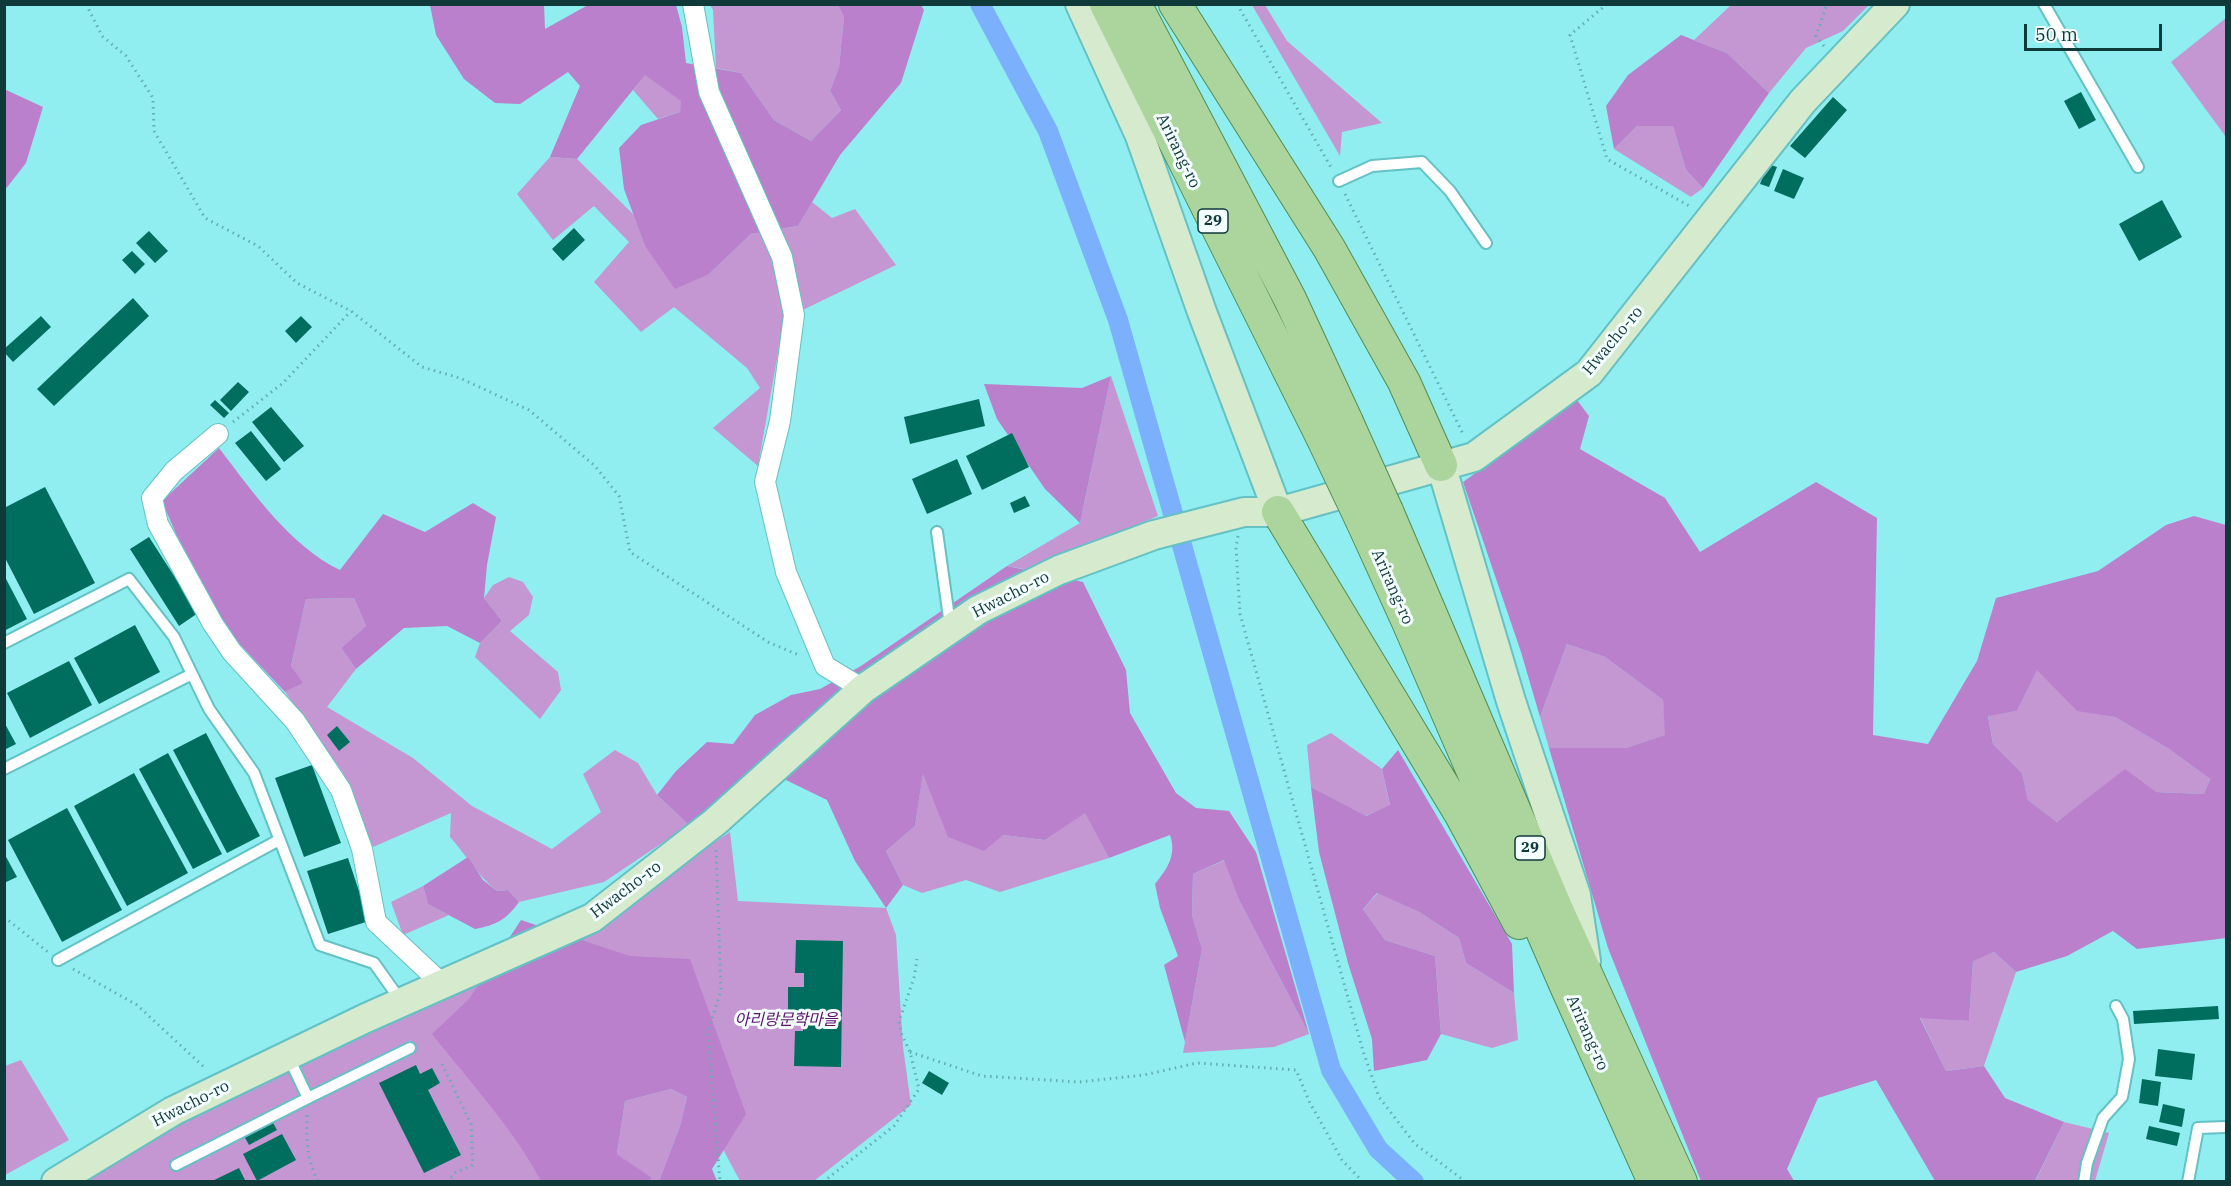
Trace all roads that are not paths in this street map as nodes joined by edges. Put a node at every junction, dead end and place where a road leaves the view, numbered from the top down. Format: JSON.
{"nodes":[{"id":1,"x":693,"y":4,"type":"edge"},
{"id":2,"x":1080,"y":4,"type":"edge"},
{"id":3,"x":1106,"y":4,"type":"edge"},
{"id":4,"x":1135,"y":4,"type":"edge"},
{"id":5,"x":1175,"y":4,"type":"edge"},
{"id":6,"x":1895,"y":4,"type":"edge"},
{"id":7,"x":2044,"y":4,"type":"edge"},
{"id":8,"x":2138,"y":167,"type":"dead end"},
{"id":9,"x":1339,"y":181,"type":"road end"},
{"id":10,"x":1486,"y":243,"type":"dead end"},
{"id":11,"x":1335,"y":429,"type":"junction"},
{"id":12,"x":218,"y":434,"type":"road end"},
{"id":13,"x":1441,"y":465,"type":"junction"},
{"id":14,"x":1278,"y":512,"type":"junction"},
{"id":15,"x":937,"y":532,"type":"dead end"},
{"id":16,"x":950,"y":629,"type":"junction"},
{"id":17,"x":4,"y":643,"type":"edge"},
{"id":18,"x":192,"y":674,"type":"junction"},
{"id":19,"x":863,"y":689,"type":"junction"},
{"id":20,"x":4,"y":769,"type":"edge"},
{"id":21,"x":279,"y":840,"type":"junction"},
{"id":22,"x":58,"y":960,"type":"road end"},
{"id":23,"x":1577,"y":983,"type":"junction"},
{"id":24,"x":442,"y":984,"type":"junction"},
{"id":25,"x":402,"y":1002,"type":"junction"},
{"id":26,"x":2116,"y":1006,"type":"dead end"},
{"id":27,"x":410,"y":1048,"type":"dead end"},
{"id":28,"x":288,"y":1056,"type":"junction"},
{"id":29,"x":308,"y":1098,"type":"junction"},
{"id":30,"x":2226,"y":1127,"type":"edge"},
{"id":31,"x":176,"y":1165,"type":"dead end"},
{"id":32,"x":56,"y":1182,"type":"edge"},
{"id":33,"x":1654,"y":1182,"type":"edge"},
{"id":34,"x":1681,"y":1182,"type":"edge"},
{"id":35,"x":2084,"y":1182,"type":"edge"},
{"id":36,"x":2188,"y":1182,"type":"edge"}],
"edges":[{"from":1,"to":19,"type":"street"},
{"from":2,"to":14,"type":"street"},
{"from":3,"to":11,"type":"main road","name":"Arirang-ro","number":"29"},
{"from":4,"to":11,"type":"main road","name":"Arirang-ro","number":"29"},
{"from":5,"to":13,"type":"main road"},
{"from":6,"to":13,"type":"street","name":"Hwacho-ro"},
{"from":7,"to":8,"type":"lane"},
{"from":9,"to":10,"type":"lane"},
{"from":11,"to":23,"type":"main road","name":"Arirang-ro","number":"29","bridge":true},
{"from":12,"to":24,"type":"street"},
{"from":13,"to":14,"type":"street","name":"Hwacho-ro"},
{"from":13,"to":23,"type":"street"},
{"from":14,"to":16,"type":"street","name":"Hwacho-ro"},
{"from":14,"to":23,"type":"main road"},
{"from":15,"to":16,"type":"lane"},
{"from":16,"to":19,"type":"street","name":"Hwacho-ro"},
{"from":17,"to":18,"type":"lane"},
{"from":18,"to":20,"type":"lane"},
{"from":18,"to":21,"type":"lane"},
{"from":19,"to":24,"type":"street","name":"Hwacho-ro"},
{"from":21,"to":22,"type":"lane"},
{"from":21,"to":25,"type":"lane"},
{"from":23,"to":33,"type":"main road","name":"Arirang-ro","number":"29"},
{"from":23,"to":34,"type":"main road","name":"Arirang-ro","number":"29"},
{"from":24,"to":25,"type":"street","name":"Hwacho-ro"},
{"from":25,"to":28,"type":"street","name":"Hwacho-ro"},
{"from":26,"to":35,"type":"lane"},
{"from":27,"to":29,"type":"lane"},
{"from":28,"to":29,"type":"lane"},
{"from":28,"to":32,"type":"street","name":"Hwacho-ro"},
{"from":29,"to":31,"type":"lane"},
{"from":30,"to":36,"type":"lane"}]}
